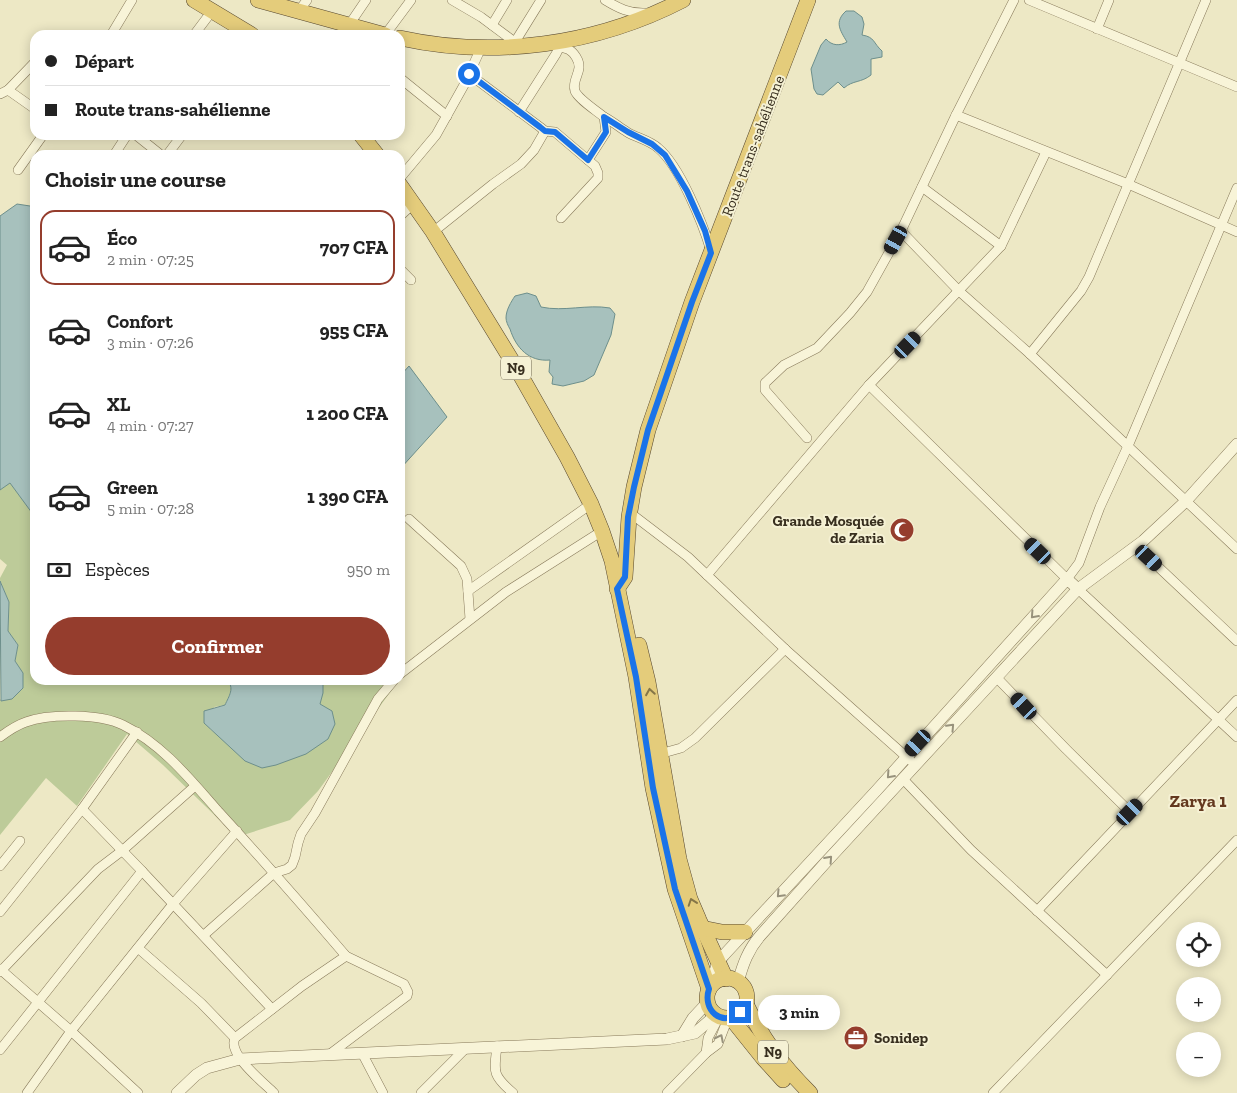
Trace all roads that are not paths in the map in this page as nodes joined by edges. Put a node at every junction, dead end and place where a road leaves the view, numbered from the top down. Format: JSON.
{"nodes":[{"id":1,"x":132,"y":0,"type":"edge"},
{"id":2,"x":194,"y":0,"type":"edge"},
{"id":3,"x":258,"y":0,"type":"edge"},
{"id":4,"x":366,"y":0,"type":"edge"},
{"id":5,"x":411,"y":0,"type":"edge"},
{"id":6,"x":507,"y":0,"type":"edge"},
{"id":7,"x":541,"y":0,"type":"edge"},
{"id":8,"x":605,"y":0,"type":"edge"},
{"id":9,"x":683,"y":0,"type":"edge"},
{"id":10,"x":808,"y":0,"type":"edge"},
{"id":11,"x":1014,"y":0,"type":"edge"},
{"id":12,"x":1029,"y":0,"type":"edge"},
{"id":13,"x":1109,"y":0,"type":"edge"},
{"id":14,"x":1206,"y":0,"type":"edge"},
{"id":15,"x":457,"y":1,"type":"edge"},
{"id":16,"x":303,"y":6,"type":"edge"},
{"id":17,"x":212,"y":11,"type":"junction"},
{"id":18,"x":659,"y":12,"type":"junction"},
{"id":19,"x":349,"y":25,"type":"junction"},
{"id":20,"x":492,"y":25,"type":"junction"},
{"id":21,"x":1097,"y":29,"type":"junction"},
{"id":22,"x":114,"y":30,"type":"edge"},
{"id":23,"x":198,"y":30,"type":"edge"},
{"id":24,"x":244,"y":30,"type":"edge"},
{"id":25,"x":367,"y":30,"type":"edge"},
{"id":26,"x":389,"y":30,"type":"edge"},
{"id":27,"x":405,"y":39,"type":"edge"},
{"id":28,"x":518,"y":44,"type":"junction"},
{"id":29,"x":561,"y":44,"type":"junction"},
{"id":30,"x":480,"y":48,"type":"junction"},
{"id":31,"x":1180,"y":63,"type":"junction"},
{"id":32,"x":30,"y":67,"type":"edge"},
{"id":33,"x":469,"y":74,"type":"junction"},
{"id":34,"x":405,"y":82,"type":"edge"},
{"id":35,"x":1237,"y":87,"type":"edge"},
{"id":36,"x":4,"y":92,"type":"edge"},
{"id":37,"x":30,"y":106,"type":"edge"},
{"id":38,"x":519,"y":112,"type":"junction"},
{"id":39,"x":956,"y":115,"type":"junction"},
{"id":40,"x":447,"y":116,"type":"junction"},
{"id":41,"x":604,"y":117,"type":"junction"},
{"id":42,"x":545,"y":131,"type":"junction"},
{"id":43,"x":142,"y":140,"type":"edge"},
{"id":44,"x":365,"y":140,"type":"edge"},
{"id":45,"x":155,"y":150,"type":"edge"},
{"id":46,"x":373,"y":150,"type":"edge"},
{"id":47,"x":30,"y":152,"type":"edge"},
{"id":48,"x":1046,"y":152,"type":"junction"},
{"id":49,"x":588,"y":160,"type":"junction"},
{"id":50,"x":18,"y":170,"type":"dead end"},
{"id":51,"x":405,"y":172,"type":"edge"},
{"id":52,"x":1128,"y":184,"type":"junction"},
{"id":53,"x":922,"y":187,"type":"junction"},
{"id":54,"x":1237,"y":188,"type":"edge"},
{"id":55,"x":405,"y":192,"type":"edge"},
{"id":56,"x":413,"y":204,"type":"junction"},
{"id":57,"x":405,"y":211,"type":"edge"},
{"id":58,"x":560,"y":218,"type":"dead end"},
{"id":59,"x":1222,"y":225,"type":"junction"},
{"id":60,"x":901,"y":231,"type":"junction"},
{"id":61,"x":433,"y":232,"type":"junction"},
{"id":62,"x":1237,"y":232,"type":"edge"},
{"id":63,"x":1001,"y":246,"type":"junction"},
{"id":64,"x":711,"y":253,"type":"junction"},
{"id":65,"x":405,"y":274,"type":"edge"},
{"id":66,"x":411,"y":280,"type":"dead end"},
{"id":67,"x":959,"y":291,"type":"junction"},
{"id":68,"x":1030,"y":354,"type":"junction"},
{"id":69,"x":869,"y":385,"type":"junction"},
{"id":70,"x":808,"y":438,"type":"dead end"},
{"id":71,"x":1237,"y":444,"type":"edge"},
{"id":72,"x":1128,"y":446,"type":"junction"},
{"id":73,"x":1186,"y":501,"type":"junction"},
{"id":74,"x":591,"y":504,"type":"junction"},
{"id":75,"x":629,"y":512,"type":"junction"},
{"id":76,"x":409,"y":519,"type":"dead end"},
{"id":77,"x":602,"y":531,"type":"junction"},
{"id":78,"x":1136,"y":546,"type":"junction"},
{"id":79,"x":1237,"y":549,"type":"edge"},
{"id":80,"x":707,"y":575,"type":"junction"},
{"id":81,"x":1067,"y":579,"type":"junction"},
{"id":82,"x":620,"y":585,"type":"junction"},
{"id":83,"x":1078,"y":589,"type":"junction"},
{"id":84,"x":468,"y":591,"type":"junction"},
{"id":85,"x":470,"y":619,"type":"junction"},
{"id":86,"x":1237,"y":641,"type":"edge"},
{"id":87,"x":785,"y":649,"type":"junction"},
{"id":88,"x":405,"y":670,"type":"edge"},
{"id":89,"x":997,"y":678,"type":"junction"},
{"id":90,"x":390,"y":685,"type":"edge"},
{"id":91,"x":1237,"y":700,"type":"edge"},
{"id":92,"x":1218,"y":720,"type":"junction"},
{"id":93,"x":137,"y":732,"type":"junction"},
{"id":94,"x":0,"y":737,"type":"edge"},
{"id":95,"x":1237,"y":737,"type":"edge"},
{"id":96,"x":654,"y":755,"type":"junction"},
{"id":97,"x":906,"y":757,"type":"junction"},
{"id":98,"x":915,"y":765,"type":"junction"},
{"id":99,"x":903,"y":779,"type":"junction"},
{"id":100,"x":196,"y":786,"type":"junction"},
{"id":101,"x":82,"y":809,"type":"junction"},
{"id":102,"x":1130,"y":812,"type":"junction"},
{"id":103,"x":237,"y":831,"type":"junction"},
{"id":104,"x":1237,"y":840,"type":"edge"},
{"id":105,"x":20,"y":841,"type":"dead end"},
{"id":106,"x":123,"y":850,"type":"junction"},
{"id":107,"x":0,"y":866,"type":"edge"},
{"id":108,"x":142,"y":871,"type":"junction"},
{"id":109,"x":274,"y":873,"type":"junction"},
{"id":110,"x":173,"y":904,"type":"junction"},
{"id":111,"x":1037,"y":911,"type":"junction"},
{"id":112,"x":0,"y":912,"type":"edge"},
{"id":113,"x":702,"y":928,"type":"junction"},
{"id":114,"x":745,"y":932,"type":"junction"},
{"id":115,"x":204,"y":934,"type":"junction"},
{"id":116,"x":138,"y":948,"type":"junction"},
{"id":117,"x":346,"y":956,"type":"junction"},
{"id":118,"x":718,"y":962,"type":"junction"},
{"id":119,"x":1,"y":971,"type":"edge"},
{"id":120,"x":1107,"y":976,"type":"junction"},
{"id":121,"x":732,"y":980,"type":"junction"},
{"id":122,"x":38,"y":1002,"type":"junction"},
{"id":123,"x":746,"y":1004,"type":"junction"},
{"id":124,"x":272,"y":1008,"type":"junction"},
{"id":125,"x":718,"y":1010,"type":"junction"},
{"id":126,"x":71,"y":1031,"type":"junction"},
{"id":127,"x":235,"y":1038,"type":"junction"},
{"id":128,"x":497,"y":1046,"type":"junction"},
{"id":129,"x":466,"y":1048,"type":"junction"},
{"id":130,"x":0,"y":1050,"type":"edge"},
{"id":131,"x":362,"y":1053,"type":"junction"},
{"id":132,"x":330,"y":1054,"type":"junction"},
{"id":133,"x":240,"y":1059,"type":"junction"},
{"id":134,"x":27,"y":1093,"type":"edge"},
{"id":135,"x":138,"y":1093,"type":"edge"},
{"id":136,"x":177,"y":1093,"type":"edge"},
{"id":137,"x":274,"y":1093,"type":"edge"},
{"id":138,"x":383,"y":1093,"type":"edge"},
{"id":139,"x":421,"y":1093,"type":"edge"},
{"id":140,"x":512,"y":1093,"type":"edge"},
{"id":141,"x":667,"y":1093,"type":"edge"},
{"id":142,"x":796,"y":1093,"type":"edge"},
{"id":143,"x":810,"y":1093,"type":"edge"},
{"id":144,"x":994,"y":1093,"type":"edge"}],
"edges":[{"from":1,"to":22,"type":"street"},
{"from":2,"to":17,"type":"highway"},
{"from":3,"to":16,"type":"highway"},
{"from":4,"to":19,"type":"street"},
{"from":5,"to":26,"type":"street"},
{"from":6,"to":20,"type":"street"},
{"from":7,"to":28,"type":"street"},
{"from":8,"to":18,"type":"street"},
{"from":9,"to":18,"type":"highway"},
{"from":10,"to":64,"type":"highway","name":"Route trans-sahélienne","number":"N9"},
{"from":11,"to":39,"type":"street"},
{"from":12,"to":21,"type":"street"},
{"from":13,"to":21,"type":"street"},
{"from":14,"to":31,"type":"street"},
{"from":15,"to":20,"type":"street"},
{"from":16,"to":19,"type":"highway"},
{"from":17,"to":23,"type":"street"},
{"from":17,"to":24,"type":"highway"},
{"from":18,"to":29,"type":"highway"},
{"from":19,"to":25,"type":"highway"},
{"from":20,"to":28,"type":"street"},
{"from":21,"to":31,"type":"street"},
{"from":27,"to":30,"type":"highway"},
{"from":28,"to":29,"type":"highway"},
{"from":28,"to":30,"type":"highway"},
{"from":29,"to":38,"type":"street"},
{"from":29,"to":41,"type":"street"},
{"from":30,"to":33,"type":"street"},
{"from":31,"to":35,"type":"street"},
{"from":31,"to":52,"type":"street"},
{"from":32,"to":36,"type":"street"},
{"from":33,"to":38,"type":"street"},
{"from":33,"to":40,"type":"street"},
{"from":34,"to":40,"type":"street"},
{"from":36,"to":37,"type":"street"},
{"from":38,"to":42,"type":"street"},
{"from":39,"to":48,"type":"street"},
{"from":39,"to":53,"type":"street"},
{"from":40,"to":51,"type":"street"},
{"from":41,"to":49,"type":"street"},
{"from":41,"to":64,"type":"street"},
{"from":42,"to":49,"type":"street"},
{"from":42,"to":61,"type":"street"},
{"from":43,"to":45,"type":"street"},
{"from":44,"to":46,"type":"highway"},
{"from":47,"to":50,"type":"street"},
{"from":48,"to":52,"type":"street"},
{"from":48,"to":63,"type":"street"},
{"from":49,"to":58,"type":"street"},
{"from":52,"to":59,"type":"street"},
{"from":52,"to":68,"type":"street"},
{"from":53,"to":60,"type":"street"},
{"from":53,"to":63,"type":"street"},
{"from":54,"to":59,"type":"street"},
{"from":55,"to":56,"type":"highway","name":"Route trans-sahélienne","number":"N9"},
{"from":56,"to":57,"type":"street"},
{"from":56,"to":61,"type":"highway","name":"Route trans-sahélienne","number":"N9"},
{"from":59,"to":62,"type":"street"},
{"from":59,"to":72,"type":"street"},
{"from":60,"to":67,"type":"street"},
{"from":60,"to":70,"type":"street"},
{"from":61,"to":74,"type":"highway","name":"Route trans-sahélienne","number":"N9"},
{"from":63,"to":67,"type":"street"},
{"from":64,"to":75,"type":"highway","name":"Route trans-sahélienne","number":"N9"},
{"from":65,"to":66,"type":"street"},
{"from":67,"to":68,"type":"street"},
{"from":67,"to":69,"type":"street"},
{"from":68,"to":72,"type":"street"},
{"from":69,"to":80,"type":"street"},
{"from":69,"to":81,"type":"street"},
{"from":71,"to":73,"type":"street"},
{"from":72,"to":73,"type":"street"},
{"from":72,"to":81,"type":"street"},
{"from":73,"to":78,"type":"street"},
{"from":73,"to":79,"type":"street"},
{"from":74,"to":77,"type":"highway","name":"Route trans-sahélienne","number":"N9"},
{"from":74,"to":84,"type":"street"},
{"from":75,"to":80,"type":"street"},
{"from":75,"to":82,"type":"highway","name":"Route trans-sahélienne","number":"N9"},
{"from":76,"to":84,"type":"street"},
{"from":77,"to":82,"type":"highway","name":"Route trans-sahélienne","number":"N9"},
{"from":77,"to":85,"type":"street"},
{"from":78,"to":83,"type":"street"},
{"from":78,"to":86,"type":"street"},
{"from":80,"to":87,"type":"street"},
{"from":81,"to":83,"type":"street"},
{"from":81,"to":97,"type":"street","one_way":true},
{"from":82,"to":96,"type":"highway","name":"Route trans-sahélienne","number":"N9"},
{"from":83,"to":89,"type":"street"},
{"from":83,"to":92,"type":"street"},
{"from":84,"to":85,"type":"street"},
{"from":85,"to":88,"type":"street"},
{"from":87,"to":96,"type":"street"},
{"from":87,"to":97,"type":"street"},
{"from":98,"to":89,"type":"street","one_way":true},
{"from":89,"to":102,"type":"street"},
{"from":90,"to":109,"type":"street"},
{"from":91,"to":92,"type":"street"},
{"from":92,"to":95,"type":"street"},
{"from":92,"to":102,"type":"street"},
{"from":93,"to":94,"type":"street"},
{"from":93,"to":100,"type":"street"},
{"from":93,"to":101,"type":"street"},
{"from":113,"to":96,"type":"highway","name":"Route trans-sahélienne","number":"N9","one_way":true},
{"from":96,"to":125,"type":"highway","name":"Route trans-sahélienne","number":"N9"},
{"from":97,"to":98,"type":"street"},
{"from":97,"to":114,"type":"street","one_way":true},
{"from":98,"to":99,"type":"street"},
{"from":99,"to":111,"type":"street"},
{"from":121,"to":99,"type":"street","one_way":true},
{"from":100,"to":103,"type":"street"},
{"from":100,"to":106,"type":"street"},
{"from":101,"to":106,"type":"street"},
{"from":101,"to":112,"type":"street"},
{"from":102,"to":111,"type":"street"},
{"from":103,"to":109,"type":"street"},
{"from":103,"to":110,"type":"street"},
{"from":104,"to":120,"type":"street"},
{"from":105,"to":107,"type":"street"},
{"from":106,"to":108,"type":"street"},
{"from":106,"to":119,"type":"street"},
{"from":108,"to":110,"type":"street"},
{"from":108,"to":122,"type":"street"},
{"from":109,"to":115,"type":"street"},
{"from":109,"to":117,"type":"street"},
{"from":110,"to":115,"type":"street"},
{"from":110,"to":116,"type":"street"},
{"from":111,"to":120,"type":"street"},
{"from":113,"to":114,"type":"highway"},
{"from":113,"to":118,"type":"highway","name":"Route trans-sahélienne","number":"N9"},
{"from":114,"to":118,"type":"street"},
{"from":115,"to":124,"type":"street"},
{"from":116,"to":126,"type":"street"},
{"from":116,"to":127,"type":"street"},
{"from":117,"to":124,"type":"street"},
{"from":117,"to":132,"type":"street"},
{"from":118,"to":121,"type":"highway","name":"Route trans-sahélienne","number":"N9"},
{"from":118,"to":125,"type":"street"},
{"from":119,"to":122,"type":"street"},
{"from":120,"to":144,"type":"street"},
{"from":121,"to":123,"type":"highway","name":"Route trans-sahélienne","number":"N9"},
{"from":121,"to":125,"type":"highway"},
{"from":122,"to":126,"type":"street"},
{"from":122,"to":130,"type":"street"},
{"from":123,"to":125,"type":"highway"},
{"from":123,"to":143,"type":"highway","name":"Route trans-sahélienne","number":"N9"},
{"from":124,"to":127,"type":"street"},
{"from":125,"to":128,"type":"street"},
{"from":125,"to":141,"type":"street"},
{"from":125,"to":142,"type":"highway","name":"Route trans-sahélienne","number":"N9"},
{"from":126,"to":134,"type":"street"},
{"from":126,"to":135,"type":"street"},
{"from":127,"to":133,"type":"street"},
{"from":128,"to":129,"type":"street"},
{"from":128,"to":140,"type":"street"},
{"from":129,"to":131,"type":"street"},
{"from":129,"to":139,"type":"street"},
{"from":131,"to":132,"type":"street"},
{"from":131,"to":138,"type":"street"},
{"from":132,"to":133,"type":"street"},
{"from":133,"to":136,"type":"street"},
{"from":133,"to":137,"type":"street"}]}
